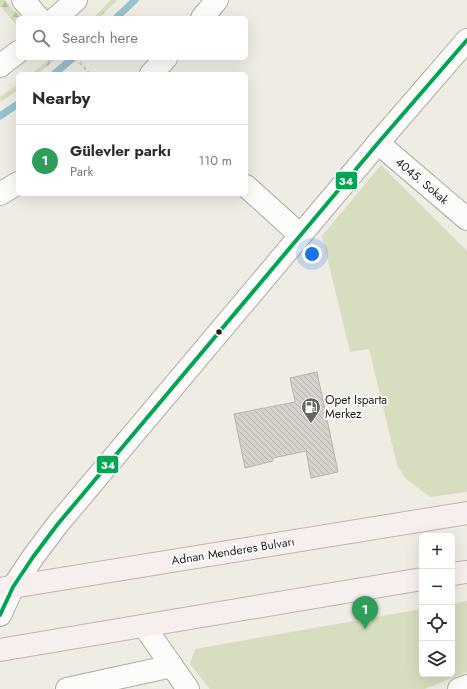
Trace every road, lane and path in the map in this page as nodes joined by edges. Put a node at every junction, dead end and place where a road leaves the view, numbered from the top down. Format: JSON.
{"nodes":[{"id":1,"x":23,"y":0,"type":"edge"},
{"id":2,"x":76,"y":0,"type":"edge"},
{"id":3,"x":217,"y":0,"type":"edge"},
{"id":4,"x":37,"y":16,"type":"edge"},
{"id":5,"x":58,"y":16,"type":"edge"},
{"id":6,"x":204,"y":16,"type":"edge"},
{"id":7,"x":467,"y":40,"type":"edge"},
{"id":8,"x":16,"y":54,"type":"edge"},
{"id":9,"x":78,"y":60,"type":"edge"},
{"id":10,"x":164,"y":60,"type":"edge"},
{"id":11,"x":0,"y":66,"type":"edge"},
{"id":12,"x":89,"y":72,"type":"edge"},
{"id":13,"x":153,"y":72,"type":"edge"},
{"id":14,"x":378,"y":143,"type":"junction"},
{"id":15,"x":16,"y":184,"type":"edge"},
{"id":16,"x":248,"y":188,"type":"edge"},
{"id":17,"x":0,"y":194,"type":"edge"},
{"id":18,"x":467,"y":219,"type":"edge"},
{"id":19,"x":300,"y":235,"type":"junction"},
{"id":20,"x":467,"y":513,"type":"edge"},
{"id":21,"x":467,"y":572,"type":"edge"},
{"id":22,"x":455,"y":574,"type":"edge"},
{"id":23,"x":419,"y":580,"type":"edge"},
{"id":24,"x":6,"y":588,"type":"edge"},
{"id":25,"x":0,"y":615,"type":"edge"},
{"id":26,"x":144,"y":626,"type":"junction"},
{"id":27,"x":0,"y":650,"type":"edge"},
{"id":28,"x":172,"y":666,"type":"junction"},
{"id":29,"x":467,"y":686,"type":"edge"},
{"id":30,"x":67,"y":689,"type":"edge"},
{"id":31,"x":188,"y":689,"type":"edge"},
{"id":32,"x":459,"y":689,"type":"edge"}],
"edges":[{"from":1,"to":4,"type":"street"},
{"from":2,"to":5,"type":"street"},
{"from":3,"to":6,"type":"street"},
{"from":7,"to":14,"type":"street"},
{"from":8,"to":11,"type":"street"},
{"from":9,"to":12,"type":"path"},
{"from":10,"to":13,"type":"street"},
{"from":14,"to":18,"type":"street","name":"4045. Sokak"},
{"from":14,"to":19,"type":"street"},
{"from":15,"to":17,"type":"street"},
{"from":16,"to":19,"type":"street"},
{"from":19,"to":24,"type":"street"},
{"from":20,"to":24,"type":"main road","name":"Adnan Menderes Bulvarı"},
{"from":21,"to":22,"type":"main road"},
{"from":23,"to":26,"type":"main road"},
{"from":24,"to":25,"type":"street"},
{"from":26,"to":27,"type":"main road"},
{"from":26,"to":28,"type":"street"},
{"from":28,"to":30,"type":"street"},
{"from":28,"to":31,"type":"street"},
{"from":29,"to":32,"type":"street"}]}
